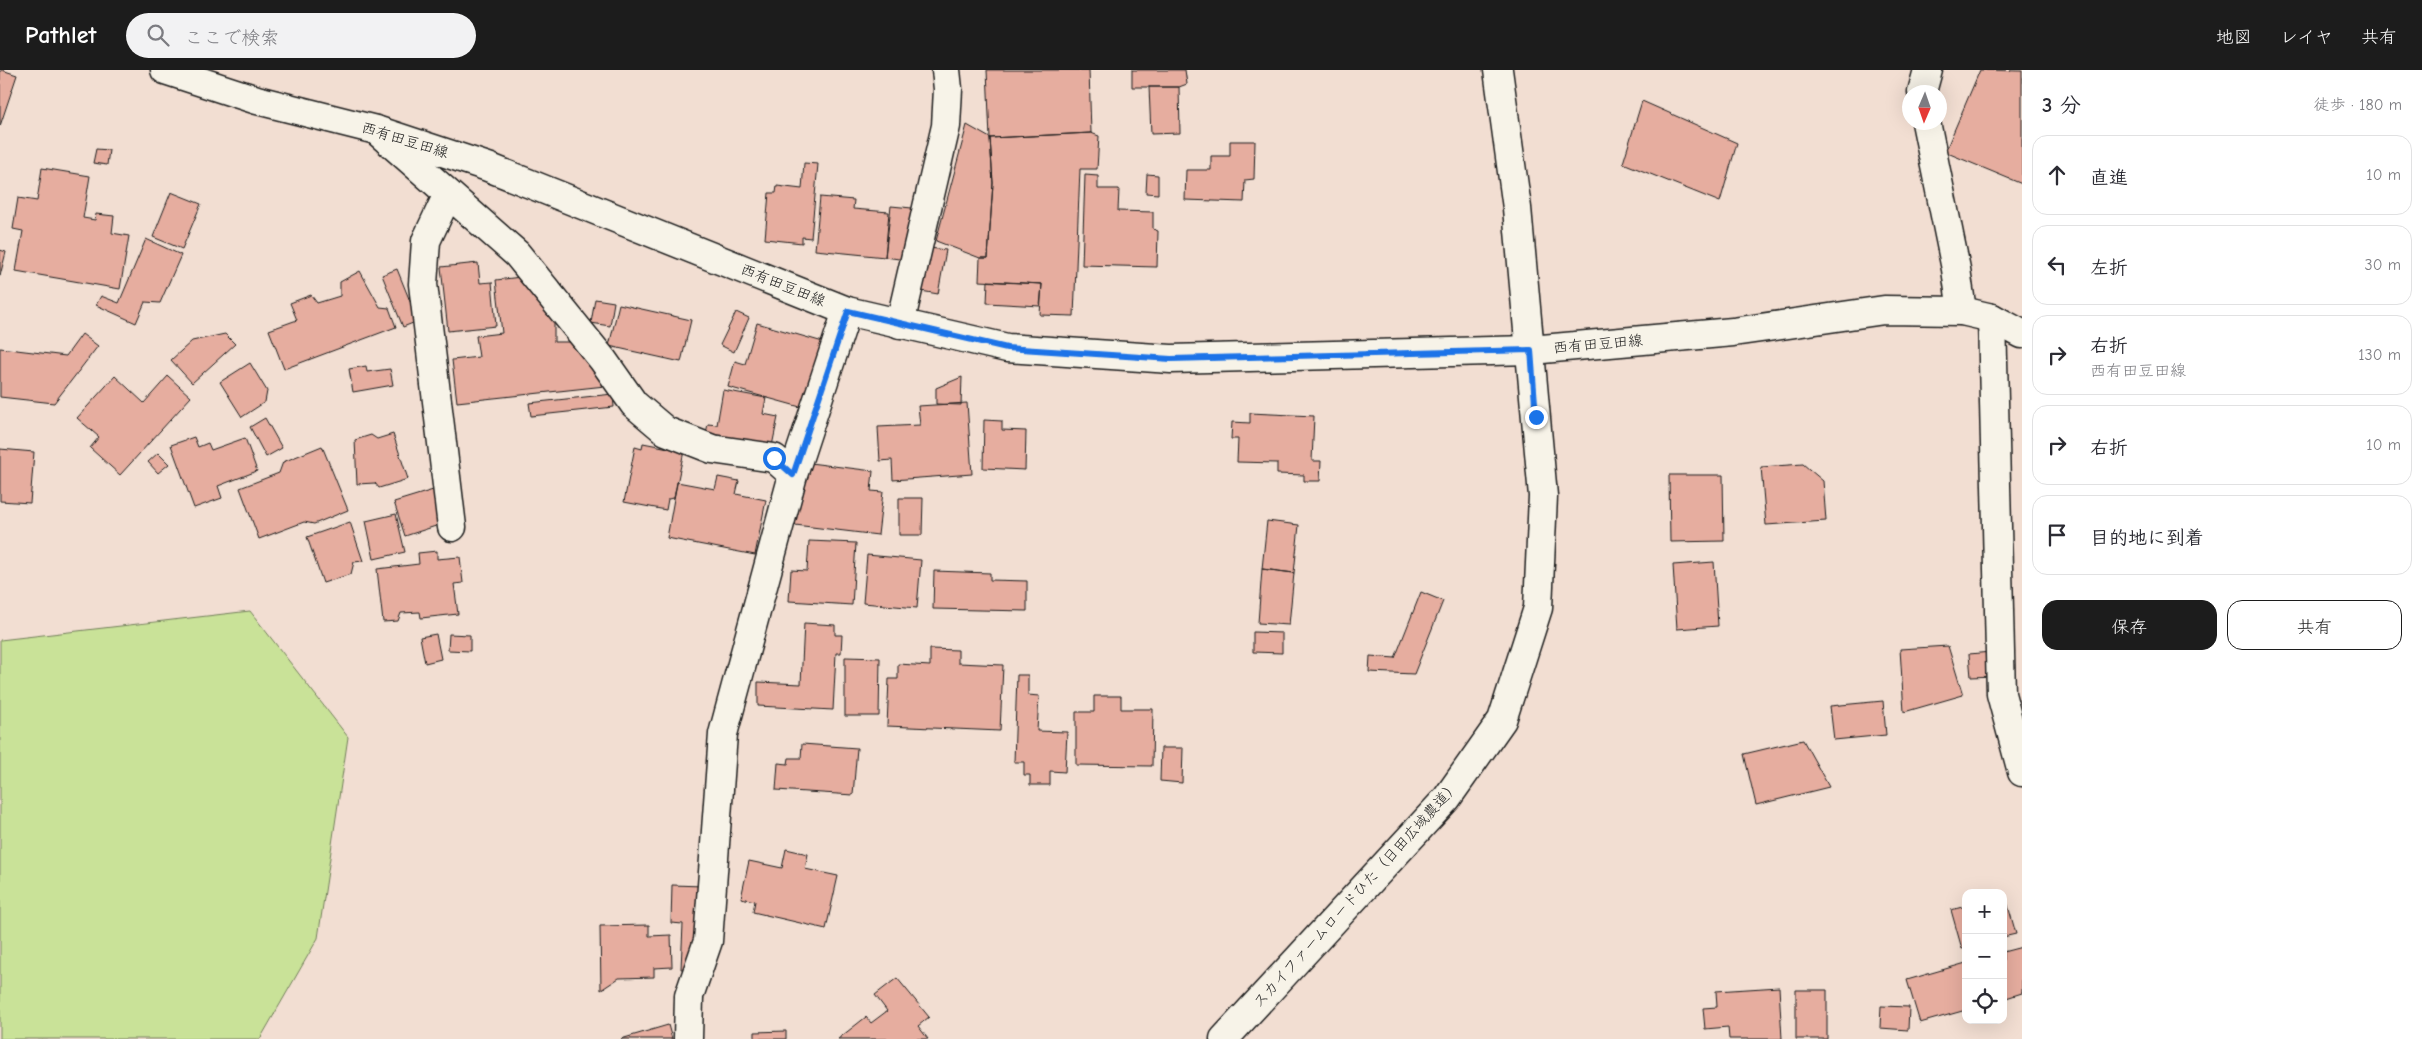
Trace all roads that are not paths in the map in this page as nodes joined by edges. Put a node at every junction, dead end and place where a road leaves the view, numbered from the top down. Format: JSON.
{"nodes":[{"id":1,"x":165,"y":70,"type":"edge"},
{"id":2,"x":946,"y":70,"type":"edge"},
{"id":3,"x":1498,"y":70,"type":"edge"},
{"id":4,"x":1928,"y":70,"type":"edge"},
{"id":5,"x":1924,"y":85,"type":"edge"},
{"id":6,"x":376,"y":130,"type":"junction"},
{"id":7,"x":1928,"y":130,"type":"edge"},
{"id":8,"x":448,"y":194,"type":"junction"},
{"id":9,"x":848,"y":311,"type":"junction"},
{"id":10,"x":1962,"y":311,"type":"junction"},
{"id":11,"x":1992,"y":318,"type":"junction"},
{"id":12,"x":900,"y":324,"type":"junction"},
{"id":13,"x":2022,"y":334,"type":"edge"},
{"id":14,"x":1531,"y":350,"type":"junction"},
{"id":15,"x":793,"y":475,"type":"junction"},
{"id":16,"x":452,"y":527,"type":"dead end"},
{"id":17,"x":2022,"y":772,"type":"edge"},
{"id":18,"x":688,"y":1039,"type":"edge"},
{"id":19,"x":1224,"y":1039,"type":"edge"}],
"edges":[{"from":1,"to":6,"type":"street","name":"西有田豆田線"},
{"from":2,"to":12,"type":"street"},
{"from":3,"to":14,"type":"street","name":"スカイファームロードひた（日田広域農道）"},
{"from":4,"to":5,"type":"street"},
{"from":6,"to":8,"type":"street"},
{"from":6,"to":9,"type":"street","name":"西有田豆田線"},
{"from":7,"to":10,"type":"street"},
{"from":8,"to":15,"type":"street"},
{"from":8,"to":16,"type":"street"},
{"from":9,"to":12,"type":"street","name":"西有田豆田線"},
{"from":9,"to":15,"type":"street"},
{"from":10,"to":11,"type":"street","name":"西有田豆田線"},
{"from":10,"to":14,"type":"street","name":"西有田豆田線"},
{"from":11,"to":13,"type":"street","name":"西有田豆田線"},
{"from":11,"to":17,"type":"street"},
{"from":12,"to":14,"type":"street","name":"西有田豆田線"},
{"from":14,"to":19,"type":"street","name":"スカイファームロードひた（日田広域農道）"},
{"from":15,"to":18,"type":"street"}]}
